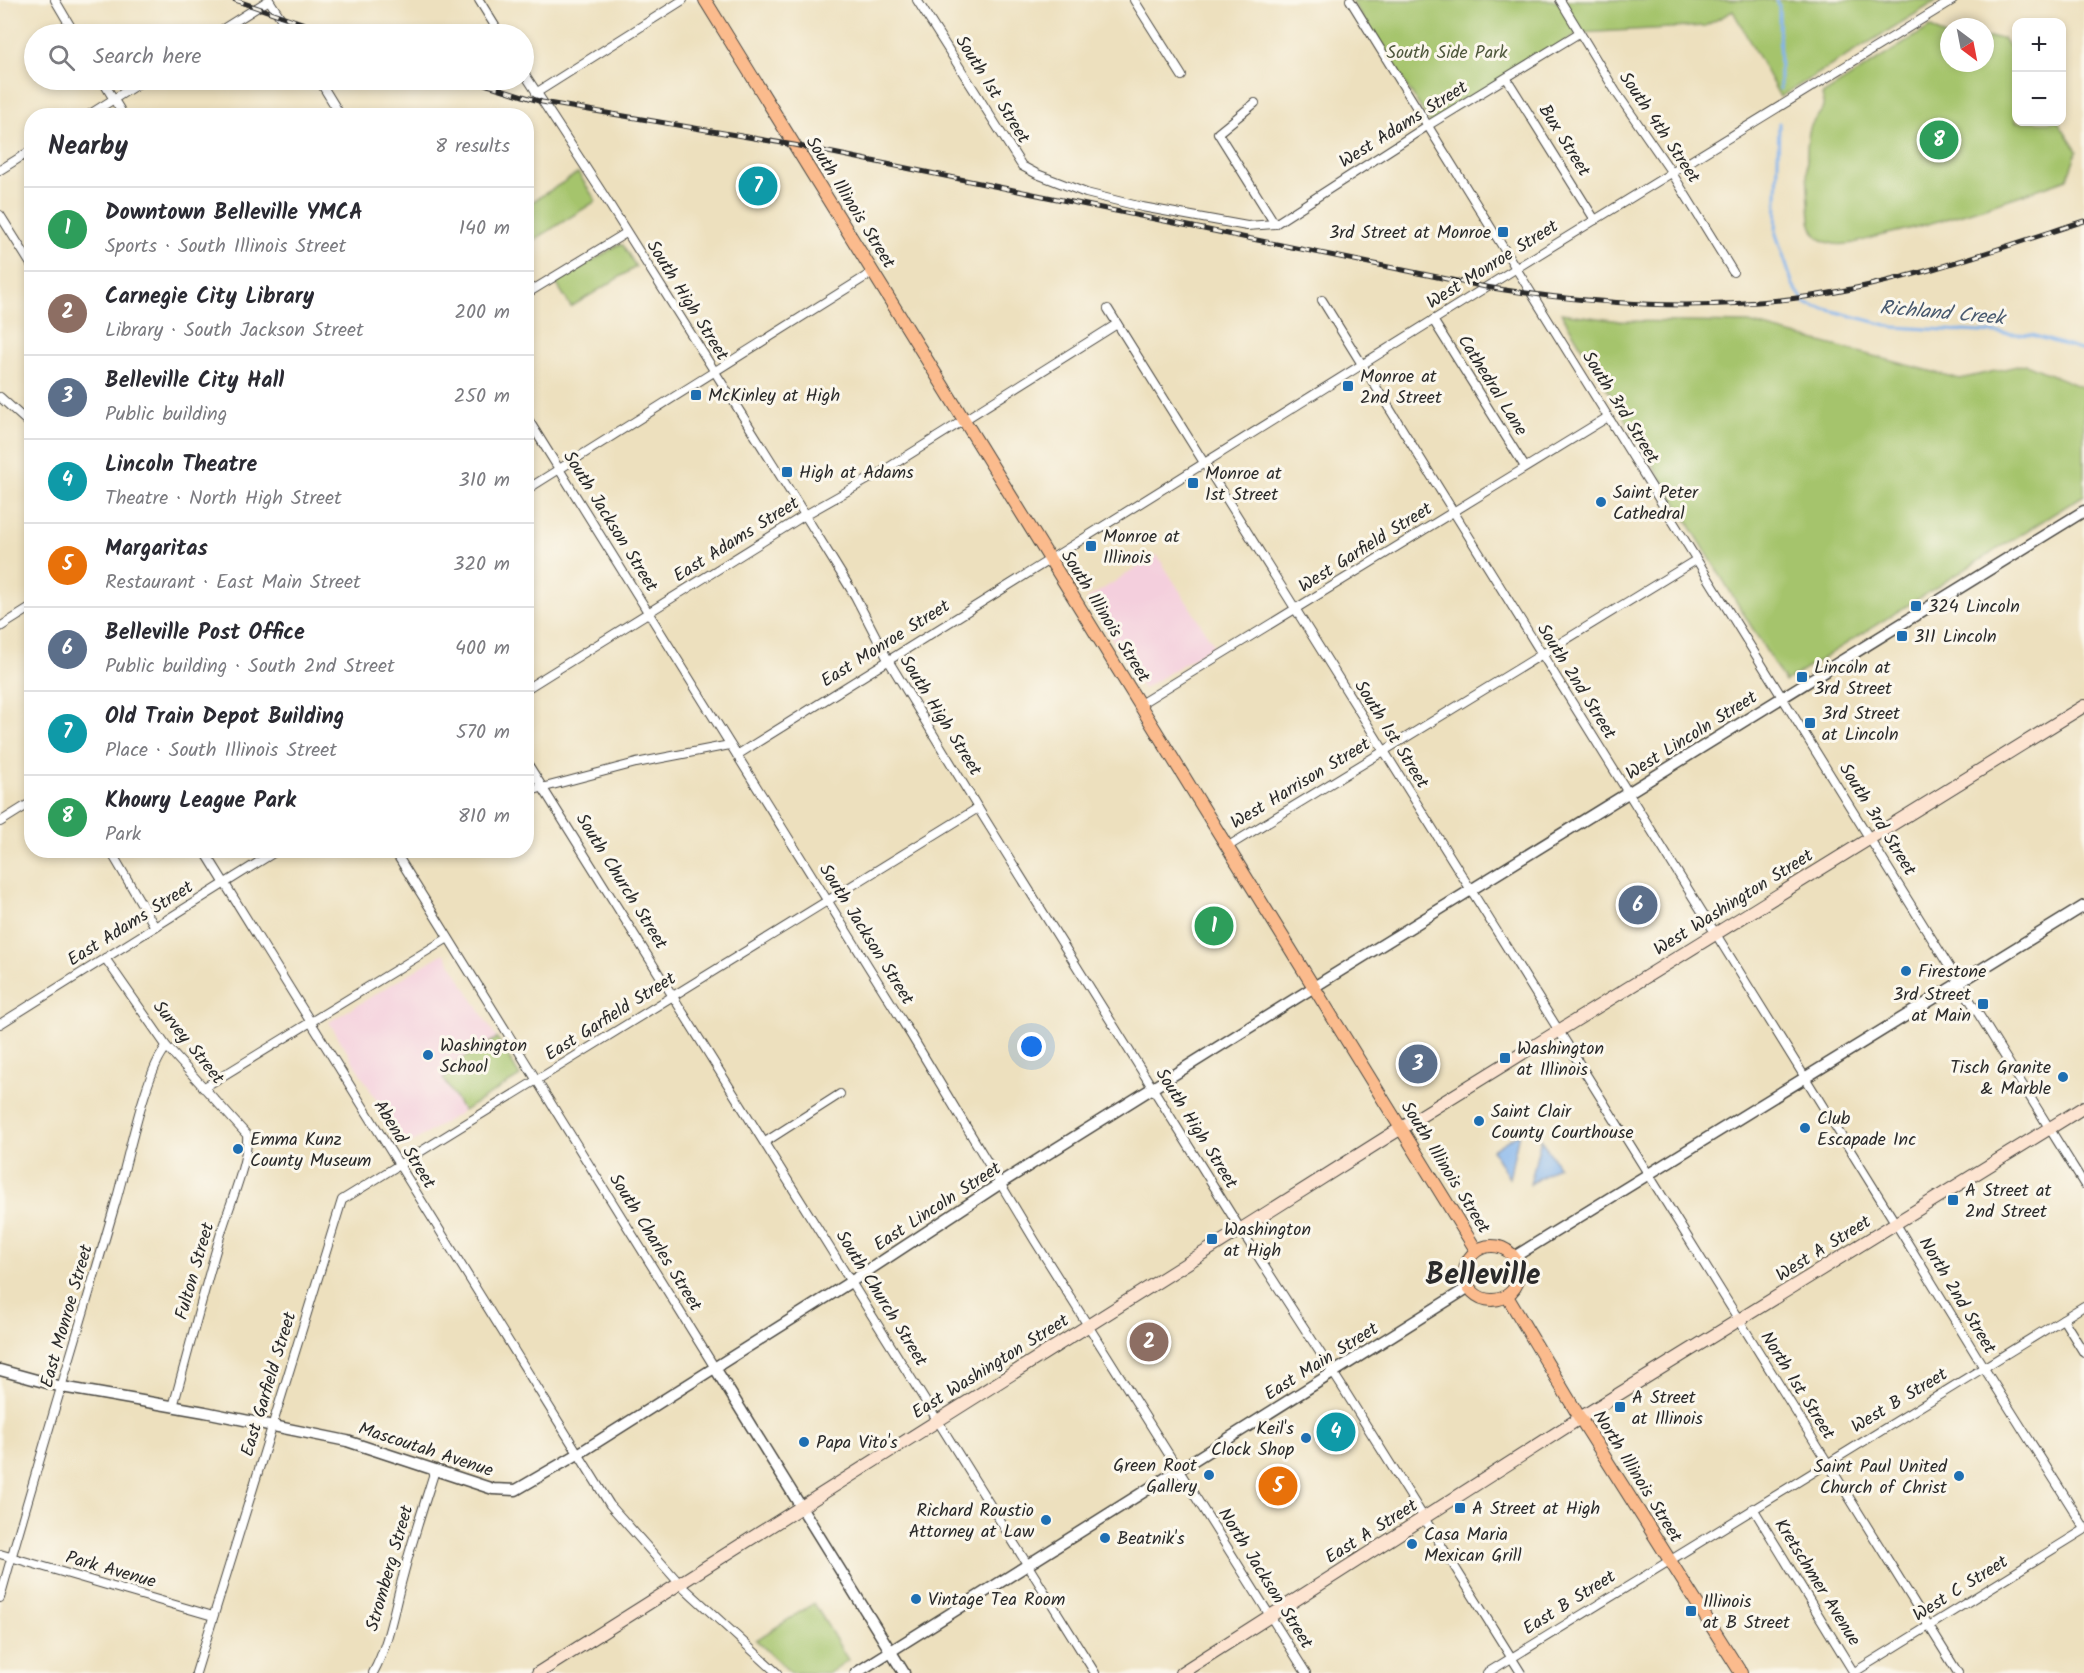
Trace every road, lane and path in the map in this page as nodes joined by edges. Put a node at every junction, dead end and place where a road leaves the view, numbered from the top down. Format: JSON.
{"nodes":[{"id":1,"x":55,"y":0,"type":"edge"},
{"id":2,"x":269,"y":0,"type":"edge"},
{"id":3,"x":479,"y":0,"type":"edge"},
{"id":4,"x":683,"y":0,"type":"edge"},
{"id":5,"x":705,"y":0,"type":"edge"},
{"id":6,"x":917,"y":0,"type":"edge"},
{"id":7,"x":1134,"y":0,"type":"edge"},
{"id":8,"x":1350,"y":0,"type":"edge"},
{"id":9,"x":1560,"y":0,"type":"edge"},
{"id":10,"x":1953,"y":0,"type":"edge"},
{"id":11,"x":69,"y":24,"type":"edge"},
{"id":12,"x":231,"y":24,"type":"edge"},
{"id":13,"x":285,"y":24,"type":"edge"},
{"id":14,"x":494,"y":24,"type":"edge"},
{"id":15,"x":1579,"y":33,"type":"junction"},
{"id":16,"x":1182,"y":76,"type":"dead end"},
{"id":17,"x":1507,"y":79,"type":"junction"},
{"id":18,"x":108,"y":90,"type":"edge"},
{"id":19,"x":128,"y":90,"type":"edge"},
{"id":20,"x":325,"y":90,"type":"edge"},
{"id":21,"x":534,"y":90,"type":"edge"},
{"id":22,"x":536,"y":93,"type":"junction"},
{"id":23,"x":113,"y":99,"type":"junction"},
{"id":24,"x":1255,"y":103,"type":"dead end"},
{"id":25,"x":99,"y":108,"type":"edge"},
{"id":26,"x":119,"y":108,"type":"edge"},
{"id":27,"x":336,"y":108,"type":"edge"},
{"id":28,"x":1427,"y":126,"type":"junction"},
{"id":29,"x":24,"y":155,"type":"edge"},
{"id":30,"x":0,"y":170,"type":"edge"},
{"id":31,"x":1672,"y":173,"type":"junction"},
{"id":32,"x":0,"y":215,"type":"edge"},
{"id":33,"x":1595,"y":220,"type":"junction"},
{"id":34,"x":1275,"y":224,"type":"junction"},
{"id":35,"x":626,"y":233,"type":"junction"},
{"id":36,"x":24,"y":253,"type":"edge"},
{"id":37,"x":1515,"y":269,"type":"junction"},
{"id":38,"x":873,"y":272,"type":"junction"},
{"id":39,"x":1733,"y":272,"type":"dead end"},
{"id":40,"x":534,"y":289,"type":"edge"},
{"id":41,"x":1322,"y":300,"type":"dead end"},
{"id":42,"x":1108,"y":309,"type":"dead end"},
{"id":43,"x":1433,"y":320,"type":"junction"},
{"id":44,"x":1117,"y":324,"type":"junction"},
{"id":45,"x":1361,"y":365,"type":"junction"},
{"id":46,"x":714,"y":372,"type":"junction"},
{"id":47,"x":0,"y":397,"type":"edge"},
{"id":48,"x":1608,"y":417,"type":"junction"},
{"id":49,"x":24,"y":419,"type":"edge"},
{"id":50,"x":964,"y":420,"type":"junction"},
{"id":51,"x":534,"y":429,"type":"edge"},
{"id":52,"x":1204,"y":463,"type":"junction"},
{"id":53,"x":1526,"y":467,"type":"junction"},
{"id":54,"x":559,"y":468,"type":"junction"},
{"id":55,"x":534,"y":485,"type":"edge"},
{"id":56,"x":2084,"y":511,"type":"edge"},
{"id":57,"x":1453,"y":512,"type":"junction"},
{"id":58,"x":804,"y":515,"type":"junction"},
{"id":59,"x":1050,"y":559,"type":"junction"},
{"id":60,"x":1696,"y":560,"type":"junction"},
{"id":61,"x":1295,"y":609,"type":"junction"},
{"id":62,"x":24,"y":612,"type":"edge"},
{"id":63,"x":648,"y":614,"type":"junction"},
{"id":64,"x":0,"y":627,"type":"edge"},
{"id":65,"x":1541,"y":655,"type":"junction"},
{"id":66,"x":888,"y":660,"type":"junction"},
{"id":67,"x":534,"y":684,"type":"edge"},
{"id":68,"x":1782,"y":698,"type":"junction"},
{"id":69,"x":1140,"y":704,"type":"junction"},
{"id":70,"x":2084,"y":706,"type":"edge"},
{"id":71,"x":730,"y":745,"type":"junction"},
{"id":72,"x":1383,"y":752,"type":"junction"},
{"id":73,"x":737,"y":755,"type":"junction"},
{"id":74,"x":534,"y":774,"type":"edge"},
{"id":75,"x":543,"y":788,"type":"junction"},
{"id":76,"x":534,"y":790,"type":"edge"},
{"id":77,"x":1628,"y":793,"type":"junction"},
{"id":78,"x":24,"y":807,"type":"edge"},
{"id":79,"x":978,"y":807,"type":"junction"},
{"id":80,"x":0,"y":822,"type":"edge"},
{"id":81,"x":1870,"y":838,"type":"junction"},
{"id":82,"x":1227,"y":847,"type":"junction"},
{"id":83,"x":115,"y":858,"type":"edge"},
{"id":84,"x":209,"y":858,"type":"edge"},
{"id":85,"x":266,"y":858,"type":"edge"},
{"id":86,"x":399,"y":858,"type":"edge"},
{"id":87,"x":225,"y":884,"type":"junction"},
{"id":88,"x":1470,"y":891,"type":"junction"},
{"id":89,"x":826,"y":902,"type":"junction"},
{"id":90,"x":2084,"y":906,"type":"edge"},
{"id":91,"x":155,"y":927,"type":"junction"},
{"id":92,"x":1715,"y":934,"type":"junction"},
{"id":93,"x":448,"y":938,"type":"junction"},
{"id":94,"x":105,"y":958,"type":"junction"},
{"id":95,"x":1961,"y":982,"type":"junction"},
{"id":96,"x":1314,"y":987,"type":"junction"},
{"id":97,"x":674,"y":996,"type":"junction"},
{"id":98,"x":311,"y":1022,"type":"junction"},
{"id":99,"x":0,"y":1024,"type":"edge"},
{"id":100,"x":1558,"y":1032,"type":"junction"},
{"id":101,"x":167,"y":1047,"type":"junction"},
{"id":102,"x":1805,"y":1079,"type":"junction"},
{"id":103,"x":536,"y":1080,"type":"junction"},
{"id":104,"x":203,"y":1088,"type":"junction"},
{"id":105,"x":1153,"y":1089,"type":"junction"},
{"id":106,"x":840,"y":1094,"type":"dead end"},
{"id":107,"x":2084,"y":1107,"type":"edge"},
{"id":108,"x":1401,"y":1128,"type":"junction"},
{"id":109,"x":2050,"y":1129,"type":"junction"},
{"id":110,"x":765,"y":1142,"type":"junction"},
{"id":111,"x":248,"y":1144,"type":"joint"},
{"id":112,"x":399,"y":1166,"type":"junction"},
{"id":113,"x":1649,"y":1175,"type":"junction"},
{"id":114,"x":1001,"y":1183,"type":"junction"},
{"id":115,"x":2084,"y":1184,"type":"edge"},
{"id":116,"x":1896,"y":1224,"type":"junction"},
{"id":117,"x":1241,"y":1230,"type":"junction"},
{"id":118,"x":1476,"y":1250,"type":"junction"},
{"id":119,"x":1514,"y":1257,"type":"junction"},
{"id":120,"x":852,"y":1281,"type":"junction"},
{"id":121,"x":1468,"y":1287,"type":"junction"},
{"id":122,"x":1507,"y":1296,"type":"junction"},
{"id":123,"x":2084,"y":1306,"type":"edge"},
{"id":124,"x":2063,"y":1319,"type":"junction"},
{"id":125,"x":1738,"y":1322,"type":"junction"},
{"id":126,"x":1088,"y":1326,"type":"junction"},
{"id":127,"x":2084,"y":1353,"type":"edge"},
{"id":128,"x":715,"y":1368,"type":"junction"},
{"id":129,"x":1984,"y":1368,"type":"junction"},
{"id":130,"x":0,"y":1370,"type":"edge"},
{"id":131,"x":1333,"y":1373,"type":"junction"},
{"id":132,"x":62,"y":1387,"type":"junction"},
{"id":133,"x":173,"y":1407,"type":"junction"},
{"id":134,"x":1580,"y":1418,"type":"junction"},
{"id":135,"x":939,"y":1420,"type":"junction"},
{"id":136,"x":272,"y":1426,"type":"junction"},
{"id":137,"x":578,"y":1454,"type":"junction"},
{"id":138,"x":1827,"y":1463,"type":"junction"},
{"id":139,"x":435,"y":1470,"type":"junction"},
{"id":140,"x":1179,"y":1470,"type":"junction"},
{"id":141,"x":801,"y":1507,"type":"junction"},
{"id":142,"x":1753,"y":1508,"type":"junction"},
{"id":143,"x":1425,"y":1518,"type":"junction"},
{"id":144,"x":2084,"y":1529,"type":"edge"},
{"id":145,"x":0,"y":1554,"type":"edge"},
{"id":146,"x":11,"y":1557,"type":"junction"},
{"id":147,"x":1669,"y":1560,"type":"junction"},
{"id":148,"x":1029,"y":1564,"type":"junction"},
{"id":149,"x":680,"y":1584,"type":"junction"},
{"id":150,"x":0,"y":1598,"type":"edge"},
{"id":151,"x":213,"y":1616,"type":"junction"},
{"id":152,"x":1270,"y":1616,"type":"junction"},
{"id":153,"x":1929,"y":1627,"type":"junction"},
{"id":154,"x":891,"y":1652,"type":"junction"},
{"id":155,"x":1511,"y":1658,"type":"junction"},
{"id":156,"x":196,"y":1673,"type":"edge"},
{"id":157,"x":373,"y":1673,"type":"edge"},
{"id":158,"x":538,"y":1673,"type":"edge"},
{"id":159,"x":777,"y":1673,"type":"edge"},
{"id":160,"x":856,"y":1673,"type":"edge"},
{"id":161,"x":904,"y":1673,"type":"edge"},
{"id":162,"x":1095,"y":1673,"type":"edge"},
{"id":163,"x":1181,"y":1673,"type":"edge"},
{"id":164,"x":1306,"y":1673,"type":"edge"},
{"id":165,"x":1487,"y":1673,"type":"edge"},
{"id":166,"x":1521,"y":1673,"type":"edge"},
{"id":167,"x":1741,"y":1673,"type":"edge"},
{"id":168,"x":1854,"y":1673,"type":"edge"},
{"id":169,"x":1958,"y":1673,"type":"edge"}],
"edges":[{"from":1,"to":11,"type":"street"},
{"from":2,"to":12,"type":"street"},
{"from":2,"to":13,"type":"street"},
{"from":3,"to":14,"type":"street"},
{"from":4,"to":22,"type":"street"},
{"from":5,"to":38,"type":"main road","name":"South Illinois Street"},
{"from":6,"to":34,"type":"street","name":"South 1st Street"},
{"from":7,"to":16,"type":"street"},
{"from":8,"to":28,"type":"street","name":"South 3rd Street"},
{"from":9,"to":15,"type":"street","name":"South 4th Street"},
{"from":10,"to":31,"type":"street","name":"West Monroe Street"},
{"from":15,"to":17,"type":"street","name":"West Adams Street"},
{"from":15,"to":31,"type":"street","name":"South 4th Street"},
{"from":17,"to":28,"type":"street","name":"West Adams Street"},
{"from":17,"to":33,"type":"street","name":"Bux Street"},
{"from":18,"to":23,"type":"street"},
{"from":19,"to":23,"type":"street"},
{"from":20,"to":27,"type":"street"},
{"from":21,"to":22,"type":"street","name":"South High Street"},
{"from":22,"to":35,"type":"street","name":"South High Street"},
{"from":23,"to":25,"type":"street"},
{"from":23,"to":26,"type":"street"},
{"from":24,"to":34,"type":"street"},
{"from":28,"to":34,"type":"street","name":"West Adams Street"},
{"from":28,"to":37,"type":"street","name":"South 3rd Street"},
{"from":29,"to":30,"type":"street"},
{"from":31,"to":33,"type":"street","name":"West Monroe Street"},
{"from":31,"to":39,"type":"street","name":"South 4th Street"},
{"from":32,"to":36,"type":"street"},
{"from":33,"to":37,"type":"street","name":"West Monroe Street"},
{"from":35,"to":40,"type":"street"},
{"from":35,"to":46,"type":"street","name":"South High Street"},
{"from":37,"to":43,"type":"street","name":"West Monroe Street"},
{"from":37,"to":48,"type":"street","name":"South 3rd Street"},
{"from":38,"to":46,"type":"street"},
{"from":38,"to":50,"type":"main road","name":"South Illinois Street"},
{"from":41,"to":45,"type":"street","name":"South 2nd Street"},
{"from":42,"to":44,"type":"street","name":"South 1st Street"},
{"from":43,"to":45,"type":"street","name":"West Monroe Street"},
{"from":43,"to":53,"type":"street","name":"Cathedral Lane"},
{"from":44,"to":50,"type":"street"},
{"from":44,"to":52,"type":"street","name":"South 1st Street"},
{"from":45,"to":52,"type":"street","name":"West Monroe Street"},
{"from":45,"to":57,"type":"street","name":"South 2nd Street"},
{"from":46,"to":54,"type":"street"},
{"from":46,"to":58,"type":"street","name":"South High Street"},
{"from":47,"to":49,"type":"street"},
{"from":48,"to":53,"type":"street","name":"West Garfield Street"},
{"from":48,"to":60,"type":"street","name":"South 3rd Street"},
{"from":50,"to":58,"type":"street","name":"East Adams Street"},
{"from":50,"to":59,"type":"main road","name":"South Illinois Street"},
{"from":51,"to":54,"type":"street","name":"South Jackson Street"},
{"from":52,"to":59,"type":"street","name":"West Monroe Street"},
{"from":52,"to":61,"type":"street","name":"South 1st Street"},
{"from":53,"to":57,"type":"street","name":"West Garfield Street"},
{"from":54,"to":55,"type":"street"},
{"from":54,"to":63,"type":"street","name":"South Jackson Street"},
{"from":56,"to":68,"type":"street","name":"West Lincoln Street"},
{"from":57,"to":61,"type":"street","name":"West Garfield Street"},
{"from":57,"to":65,"type":"street","name":"South 2nd Street"},
{"from":58,"to":63,"type":"street","name":"East Adams Street"},
{"from":58,"to":66,"type":"street","name":"South High Street"},
{"from":59,"to":66,"type":"street","name":"East Monroe Street"},
{"from":59,"to":69,"type":"main road","name":"South Illinois Street"},
{"from":60,"to":65,"type":"street","name":"West Harrison Street"},
{"from":60,"to":68,"type":"street","name":"South 3rd Street"},
{"from":61,"to":69,"type":"street","name":"West Garfield Street"},
{"from":61,"to":72,"type":"street","name":"South 1st Street"},
{"from":62,"to":64,"type":"street"},
{"from":63,"to":67,"type":"street","name":"East Adams Street"},
{"from":63,"to":71,"type":"street","name":"South Jackson Street"},
{"from":65,"to":72,"type":"street","name":"West Harrison Street"},
{"from":65,"to":77,"type":"street","name":"South 2nd Street"},
{"from":66,"to":73,"type":"street","name":"East Monroe Street"},
{"from":66,"to":79,"type":"street","name":"South High Street"},
{"from":68,"to":77,"type":"street","name":"West Lincoln Street"},
{"from":68,"to":81,"type":"street","name":"South 3rd Street"},
{"from":69,"to":82,"type":"main road","name":"South Illinois Street"},
{"from":70,"to":81,"type":"main road","name":"West Washington Street"},
{"from":71,"to":73,"type":"street","name":"South Jackson Street"},
{"from":71,"to":75,"type":"street"},
{"from":72,"to":82,"type":"street","name":"West Harrison Street"},
{"from":72,"to":88,"type":"street","name":"South 1st Street"},
{"from":73,"to":89,"type":"street","name":"South Jackson Street"},
{"from":74,"to":75,"type":"street","name":"South Church Street"},
{"from":75,"to":76,"type":"street"},
{"from":75,"to":97,"type":"street","name":"South Church Street"},
{"from":77,"to":88,"type":"street","name":"West Lincoln Street"},
{"from":77,"to":92,"type":"street","name":"South 2nd Street"},
{"from":78,"to":80,"type":"street"},
{"from":79,"to":89,"type":"street","name":"East Garfield Street"},
{"from":79,"to":105,"type":"street","name":"South High Street"},
{"from":81,"to":92,"type":"main road","name":"West Washington Street"},
{"from":81,"to":95,"type":"street","name":"South 3rd Street"},
{"from":82,"to":96,"type":"main road","name":"South Illinois Street"},
{"from":83,"to":91,"type":"street"},
{"from":84,"to":87,"type":"street","name":"Abend Street"},
{"from":85,"to":87,"type":"street","name":"East Adams Street"},
{"from":86,"to":93,"type":"street","name":"South Charles Street"},
{"from":87,"to":91,"type":"street","name":"East Adams Street"},
{"from":87,"to":98,"type":"street","name":"Abend Street"},
{"from":88,"to":96,"type":"street","name":"West Lincoln Street"},
{"from":88,"to":100,"type":"street","name":"South 1st Street"},
{"from":89,"to":97,"type":"street","name":"East Garfield Street"},
{"from":89,"to":114,"type":"street","name":"South Jackson Street"},
{"from":90,"to":95,"type":"street"},
{"from":91,"to":94,"type":"street","name":"East Adams Street"},
{"from":92,"to":100,"type":"main road","name":"West Washington Street"},
{"from":92,"to":102,"type":"street","name":"South 2nd Street"},
{"from":93,"to":98,"type":"street"},
{"from":93,"to":103,"type":"street","name":"South Charles Street"},
{"from":94,"to":99,"type":"street","name":"East Adams Street"},
{"from":94,"to":101,"type":"street","name":"Survey Street"},
{"from":95,"to":102,"type":"street"},
{"from":95,"to":109,"type":"street","name":"South 3rd Street"},
{"from":96,"to":105,"type":"street","name":"East Lincoln Street"},
{"from":96,"to":108,"type":"main road","name":"South Illinois Street"},
{"from":97,"to":103,"type":"street","name":"East Garfield Street"},
{"from":97,"to":110,"type":"street","name":"South Church Street"},
{"from":98,"to":104,"type":"street"},
{"from":98,"to":112,"type":"street","name":"Abend Street"},
{"from":100,"to":108,"type":"main road","name":"West Washington Street"},
{"from":100,"to":113,"type":"street","name":"South 1st Street"},
{"from":101,"to":104,"type":"street","name":"Survey Street"},
{"from":101,"to":132,"type":"street","name":"East Monroe Street"},
{"from":102,"to":113,"type":"street"},
{"from":102,"to":116,"type":"street","name":"North 2nd Street"},
{"from":103,"to":112,"type":"street","name":"East Garfield Street"},
{"from":103,"to":128,"type":"street","name":"South Charles Street"},
{"from":104,"to":111,"type":"street","name":"Survey Street"},
{"from":105,"to":114,"type":"street","name":"East Lincoln Street"},
{"from":105,"to":117,"type":"street","name":"South High Street"},
{"from":106,"to":110,"type":"street"},
{"from":107,"to":109,"type":"main road","name":"West A Street"},
{"from":108,"to":117,"type":"main road","name":"East Washington Street"},
{"from":108,"to":118,"type":"main road","name":"South Illinois Street"},
{"from":109,"to":115,"type":"street","name":"South 3rd Street"},
{"from":109,"to":116,"type":"main road","name":"West A Street"},
{"from":110,"to":120,"type":"street","name":"South Church Street"},
{"from":111,"to":133,"type":"street","name":"Fulton Street"},
{"from":112,"to":136,"type":"street","name":"East Garfield Street"},
{"from":112,"to":137,"type":"street","name":"Abend Street"},
{"from":113,"to":119,"type":"street"},
{"from":113,"to":125,"type":"street","name":"North 1st Street"},
{"from":114,"to":120,"type":"street","name":"East Lincoln Street"},
{"from":114,"to":126,"type":"street","name":"South Jackson Street"},
{"from":116,"to":125,"type":"main road","name":"West A Street"},
{"from":116,"to":129,"type":"street","name":"North 2nd Street"},
{"from":117,"to":126,"type":"main road","name":"East Washington Street"},
{"from":117,"to":131,"type":"street","name":"South High Street"},
{"from":118,"to":119,"type":"main road"},
{"from":118,"to":121,"type":"main road"},
{"from":119,"to":122,"type":"main road"},
{"from":120,"to":128,"type":"street","name":"East Lincoln Street"},
{"from":120,"to":135,"type":"street","name":"South Church Street"},
{"from":121,"to":122,"type":"main road"},
{"from":121,"to":131,"type":"street","name":"East Main Street"},
{"from":122,"to":134,"type":"main road","name":"North Illinois Street"},
{"from":123,"to":124,"type":"street","name":"West B Street"},
{"from":124,"to":127,"type":"street"},
{"from":124,"to":129,"type":"street","name":"West B Street"},
{"from":125,"to":134,"type":"main road","name":"West A Street"},
{"from":125,"to":138,"type":"street","name":"North 1st Street"},
{"from":126,"to":135,"type":"main road","name":"East Washington Street"},
{"from":126,"to":140,"type":"street","name":"South Jackson Street"},
{"from":128,"to":137,"type":"street","name":"East Lincoln Street"},
{"from":128,"to":141,"type":"street","name":"South Charles Street"},
{"from":129,"to":138,"type":"street","name":"West B Street"},
{"from":129,"to":144,"type":"street","name":"North 2nd Street"},
{"from":130,"to":132,"type":"street","name":"Mascoutah Avenue"},
{"from":131,"to":140,"type":"street","name":"East Main Street"},
{"from":131,"to":143,"type":"street","name":"South High Street"},
{"from":132,"to":133,"type":"street","name":"Mascoutah Avenue"},
{"from":132,"to":146,"type":"street","name":"East Monroe Street"},
{"from":133,"to":136,"type":"street","name":"Mascoutah Avenue"},
{"from":134,"to":143,"type":"main road","name":"East A Street"},
{"from":134,"to":147,"type":"main road","name":"North Illinois Street"},
{"from":135,"to":141,"type":"main road","name":"East Washington Street"},
{"from":135,"to":148,"type":"street","name":"South Church Street"},
{"from":136,"to":139,"type":"street","name":"Mascoutah Avenue"},
{"from":136,"to":151,"type":"street","name":"East Garfield Street"},
{"from":137,"to":139,"type":"street","name":"Mascoutah Avenue"},
{"from":137,"to":149,"type":"street"},
{"from":138,"to":142,"type":"street","name":"West B Street"},
{"from":138,"to":153,"type":"street","name":"North 1st Street"},
{"from":139,"to":157,"type":"street","name":"Stromberg Street"},
{"from":140,"to":148,"type":"street","name":"East Main Street"},
{"from":140,"to":152,"type":"street","name":"North Jackson Street"},
{"from":141,"to":149,"type":"main road","name":"East Washington Street"},
{"from":141,"to":154,"type":"street","name":"South Charles Street"},
{"from":142,"to":147,"type":"street","name":"West B Street"},
{"from":142,"to":168,"type":"street","name":"Kretschmer Avenue"},
{"from":143,"to":152,"type":"main road","name":"East A Street"},
{"from":143,"to":155,"type":"street","name":"South High Street"},
{"from":144,"to":153,"type":"street","name":"West C Street"},
{"from":145,"to":146,"type":"street","name":"Park Avenue"},
{"from":146,"to":150,"type":"street","name":"East Monroe Street"},
{"from":146,"to":151,"type":"street","name":"Park Avenue"},
{"from":147,"to":155,"type":"street","name":"East B Street"},
{"from":147,"to":167,"type":"main road","name":"North Illinois Street"},
{"from":148,"to":154,"type":"street","name":"East Main Street"},
{"from":148,"to":162,"type":"street","name":"South Church Street"},
{"from":149,"to":158,"type":"main road","name":"East Washington Street"},
{"from":149,"to":159,"type":"street"},
{"from":151,"to":156,"type":"street","name":"East Garfield Street"},
{"from":152,"to":163,"type":"main road","name":"East A Street"},
{"from":152,"to":164,"type":"street","name":"North Jackson Street"},
{"from":153,"to":168,"type":"street","name":"West C Street"},
{"from":153,"to":169,"type":"street","name":"North 1st Street"},
{"from":154,"to":160,"type":"street","name":"East Main Street"},
{"from":154,"to":161,"type":"street","name":"South Charles Street"},
{"from":155,"to":165,"type":"street","name":"East B Street"},
{"from":155,"to":166,"type":"street","name":"South High Street"}]}
